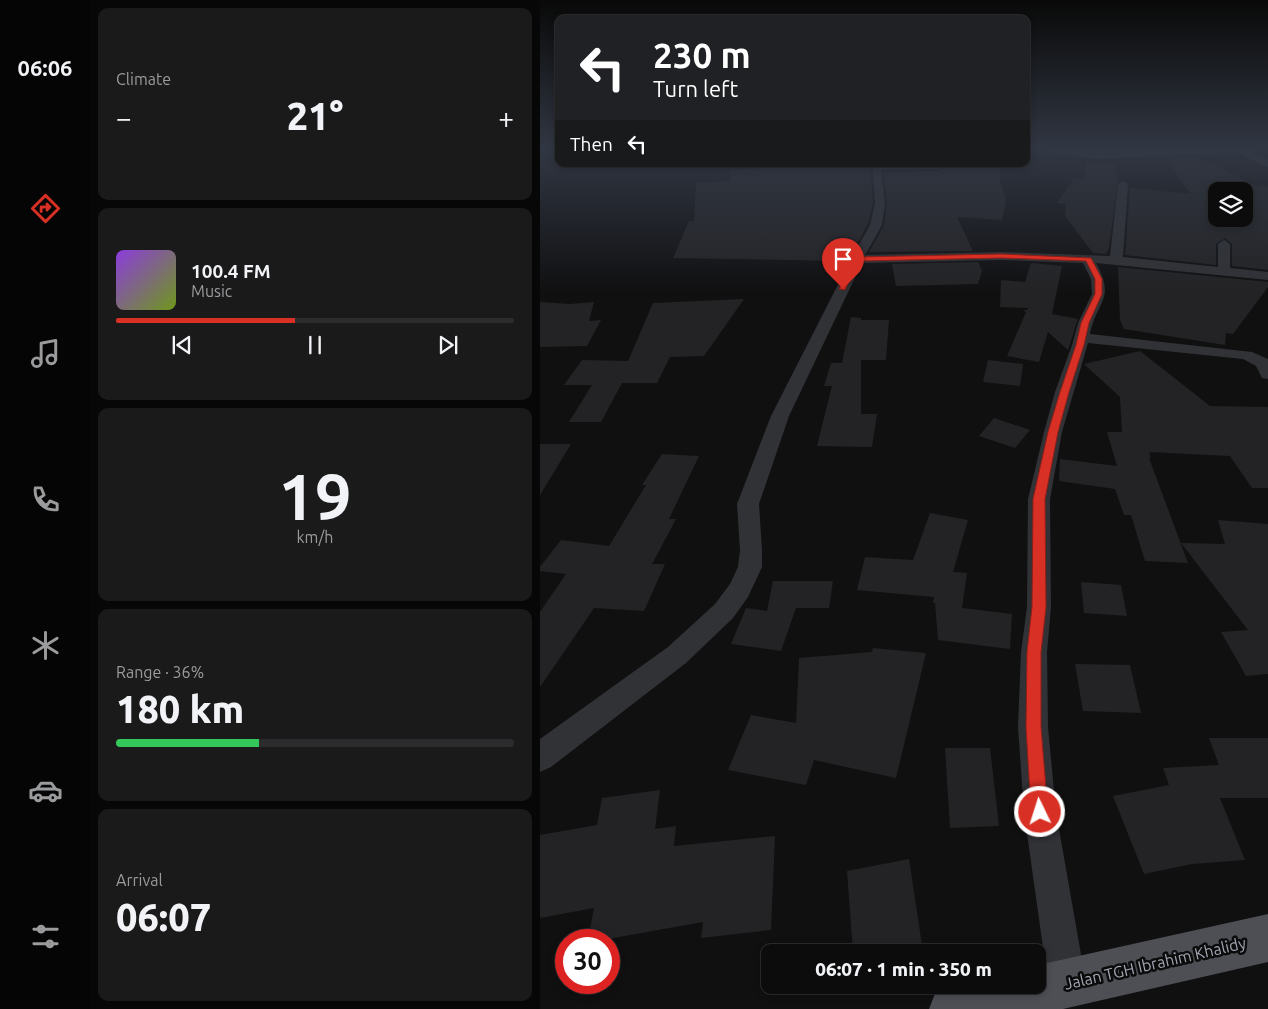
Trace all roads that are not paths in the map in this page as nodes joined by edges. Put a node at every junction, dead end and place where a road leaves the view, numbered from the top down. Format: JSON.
{"nodes":[{"id":1,"x":879,"y":197,"type":"edge"},
{"id":2,"x":1122,"y":197,"type":"edge"},
{"id":3,"x":1224,"y":244,"type":"dead end"},
{"id":4,"x":857,"y":259,"type":"junction"},
{"id":5,"x":1088,"y":259,"type":"junction"},
{"id":6,"x":1116,"y":260,"type":"junction"},
{"id":7,"x":1224,"y":271,"type":"junction"},
{"id":8,"x":1268,"y":276,"type":"edge"},
{"id":9,"x":1082,"y":338,"type":"junction"},
{"id":10,"x":1268,"y":374,"type":"edge"},
{"id":11,"x":540,"y":757,"type":"edge"},
{"id":12,"x":1268,"y":938,"type":"edge"},
{"id":13,"x":1067,"y":983,"type":"junction"},
{"id":14,"x":954,"y":1009,"type":"edge"}],
"edges":[{"from":1,"to":4,"type":"street"},
{"from":2,"to":6,"type":"street"},
{"from":3,"to":7,"type":"street"},
{"from":4,"to":5,"type":"street"},
{"from":4,"to":11,"type":"street"},
{"from":5,"to":6,"type":"street"},
{"from":5,"to":9,"type":"street"},
{"from":6,"to":7,"type":"street"},
{"from":7,"to":8,"type":"street"},
{"from":9,"to":10,"type":"street"},
{"from":9,"to":13,"type":"street"},
{"from":12,"to":13,"type":"main road","name":"Jalan TGH Ibrahim Khalidy"},
{"from":13,"to":14,"type":"main road","name":"Jalan TGH Ibrahim Khalidy"}]}
